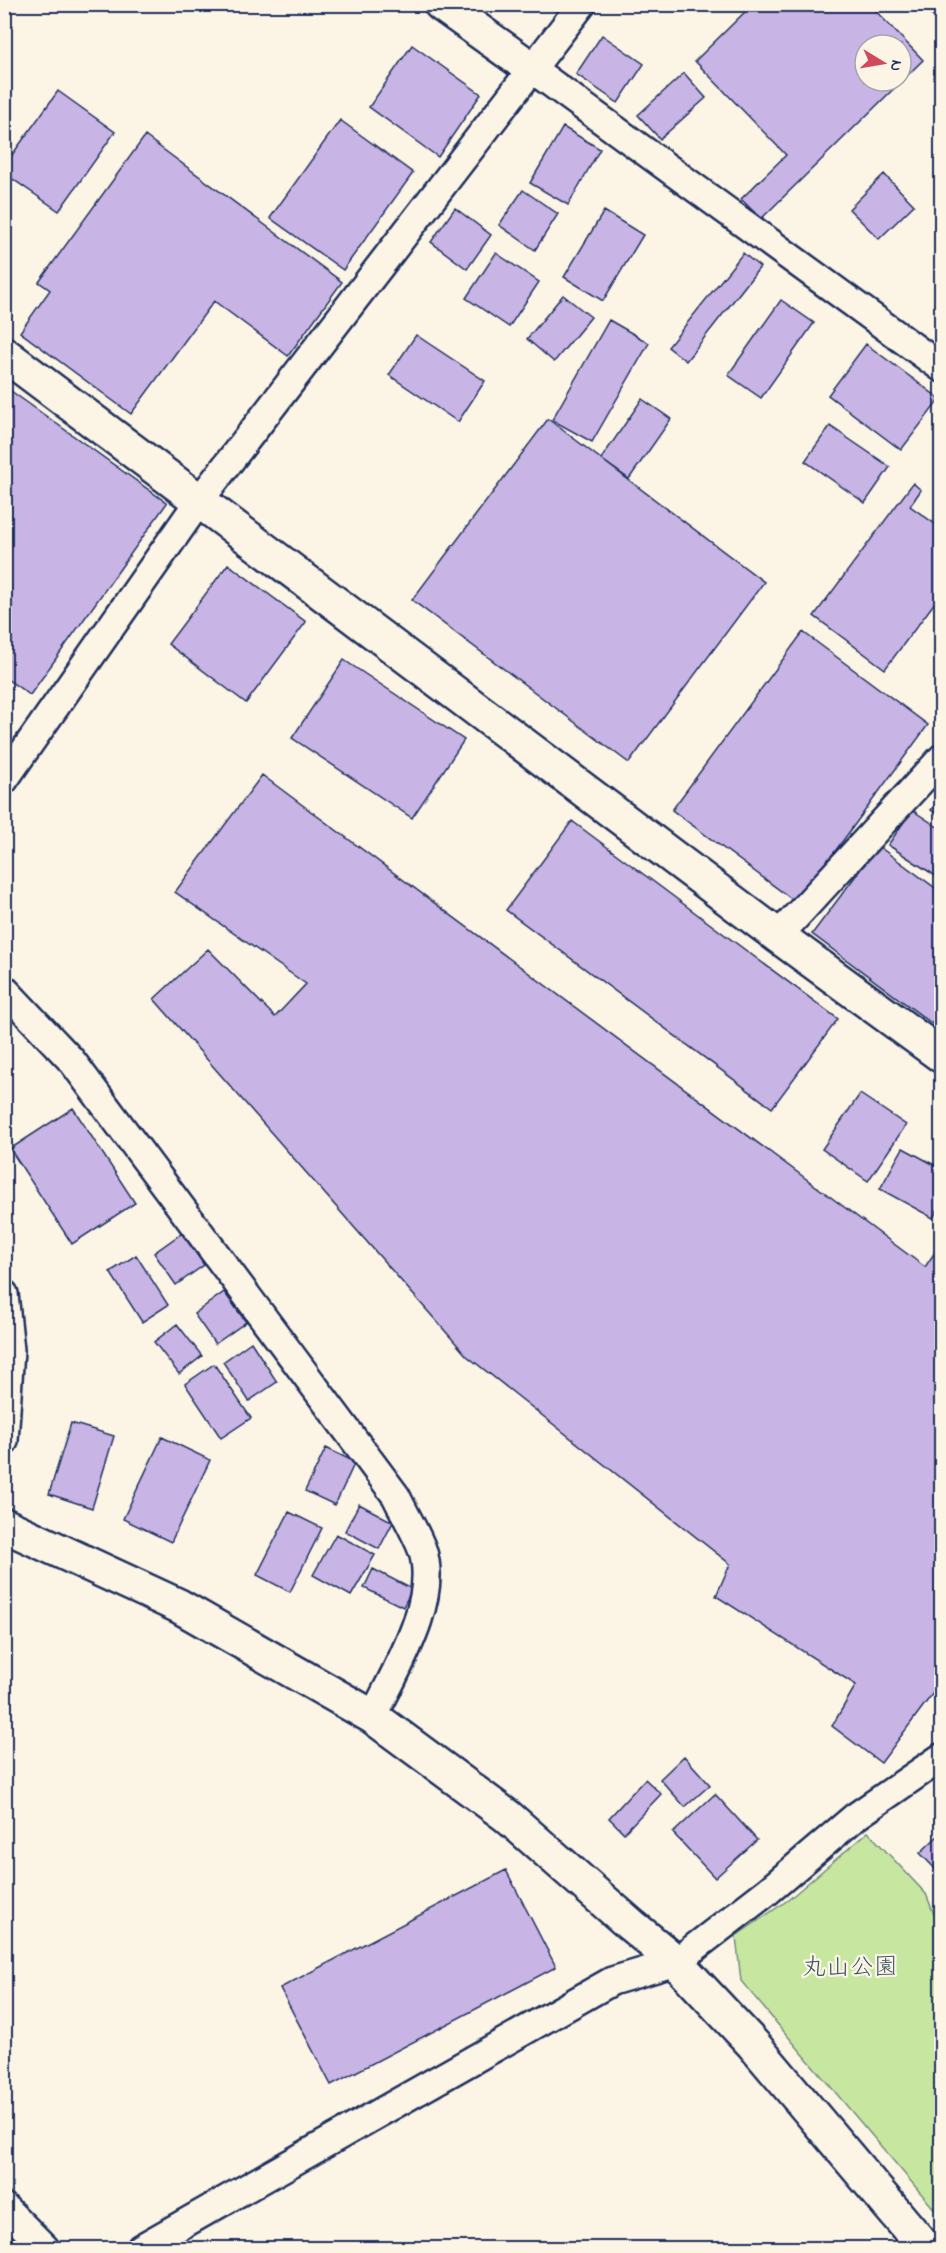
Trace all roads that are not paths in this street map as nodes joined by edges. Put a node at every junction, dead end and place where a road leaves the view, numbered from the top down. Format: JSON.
{"nodes":[{"id":1,"x":441,"y":4,"type":"edge"},
{"id":2,"x":582,"y":4,"type":"edge"},
{"id":3,"x":531,"y":69,"type":"junction"},
{"id":4,"x":4,"y":354,"type":"edge"},
{"id":5,"x":942,"y":368,"type":"edge"},
{"id":6,"x":199,"y":501,"type":"junction"},
{"id":7,"x":942,"y":758,"type":"edge"},
{"id":8,"x":4,"y":780,"type":"edge"},
{"id":9,"x":778,"y":936,"type":"junction"},
{"id":10,"x":4,"y":988,"type":"edge"},
{"id":11,"x":942,"y":1056,"type":"edge"},
{"id":12,"x":4,"y":1294,"type":"edge"},
{"id":13,"x":4,"y":1441,"type":"edge"},
{"id":14,"x":4,"y":1526,"type":"edge"},
{"id":15,"x":373,"y":1717,"type":"junction"},
{"id":16,"x":942,"y":1757,"type":"edge"},
{"id":17,"x":676,"y":1962,"type":"junction"},
{"id":18,"x":4,"y":2207,"type":"edge"},
{"id":19,"x":45,"y":2248,"type":"edge"},
{"id":20,"x":141,"y":2248,"type":"edge"},
{"id":21,"x":925,"y":2248,"type":"edge"}],
"edges":[{"from":1,"to":3,"type":"street"},
{"from":2,"to":3,"type":"street"},
{"from":3,"to":5,"type":"street"},
{"from":3,"to":6,"type":"street"},
{"from":4,"to":6,"type":"street"},
{"from":6,"to":8,"type":"street"},
{"from":6,"to":9,"type":"street"},
{"from":7,"to":9,"type":"street"},
{"from":9,"to":11,"type":"street"},
{"from":10,"to":15,"type":"street"},
{"from":12,"to":13,"type":"street"},
{"from":14,"to":15,"type":"street"},
{"from":15,"to":17,"type":"street"},
{"from":16,"to":17,"type":"street"},
{"from":17,"to":20,"type":"street"},
{"from":17,"to":21,"type":"street"},
{"from":18,"to":19,"type":"street"}]}
